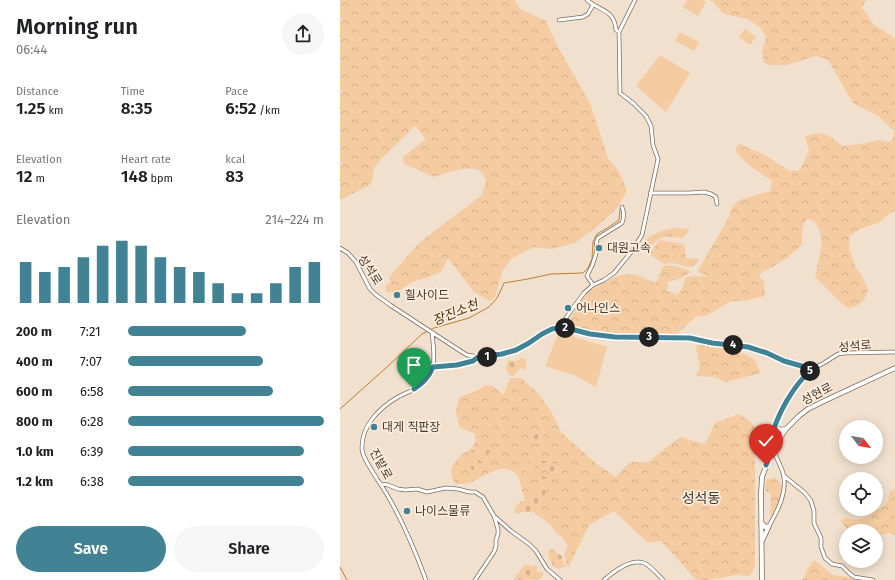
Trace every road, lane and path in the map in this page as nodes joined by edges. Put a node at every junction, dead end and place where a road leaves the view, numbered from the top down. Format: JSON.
{"nodes":[{"id":1,"x":587,"y":0,"type":"edge"},
{"id":2,"x":635,"y":0,"type":"edge"},
{"id":3,"x":592,"y":5,"type":"junction"},
{"id":4,"x":559,"y":20,"type":"dead end"},
{"id":5,"x":619,"y":32,"type":"junction"},
{"id":6,"x":650,"y":193,"type":"junction"},
{"id":7,"x":717,"y":204,"type":"dead end"},
{"id":8,"x":622,"y":207,"type":"dead end"},
{"id":9,"x":340,"y":248,"type":"edge"},
{"id":10,"x":593,"y":285,"type":"junction"},
{"id":11,"x":563,"y":327,"type":"junction"},
{"id":12,"x":432,"y":332,"type":"junction"},
{"id":13,"x":895,"y":352,"type":"edge"},
{"id":14,"x":478,"y":357,"type":"junction"},
{"id":15,"x":433,"y":367,"type":"junction"},
{"id":16,"x":895,"y":368,"type":"edge"},
{"id":17,"x":812,"y":369,"type":"junction"},
{"id":18,"x":775,"y":425,"type":"junction"},
{"id":19,"x":789,"y":426,"type":"junction"},
{"id":20,"x":773,"y":448,"type":"junction"},
{"id":21,"x":784,"y":476,"type":"junction"},
{"id":22,"x":381,"y":484,"type":"junction"},
{"id":23,"x":494,"y":516,"type":"junction"},
{"id":24,"x":761,"y":521,"type":"junction"},
{"id":25,"x":769,"y":526,"type":"junction"},
{"id":26,"x":761,"y":543,"type":"junction"},
{"id":27,"x":426,"y":580,"type":"edge"},
{"id":28,"x":475,"y":580,"type":"edge"},
{"id":29,"x":560,"y":580,"type":"edge"},
{"id":30,"x":604,"y":580,"type":"edge"},
{"id":31,"x":663,"y":580,"type":"edge"},
{"id":32,"x":762,"y":580,"type":"edge"},
{"id":33,"x":873,"y":580,"type":"edge"}],
"edges":[{"from":1,"to":3,"type":"street"},
{"from":2,"to":5,"type":"street"},
{"from":3,"to":4,"type":"street"},
{"from":3,"to":5,"type":"street"},
{"from":5,"to":6,"type":"street"},
{"from":6,"to":7,"type":"street"},
{"from":6,"to":10,"type":"street"},
{"from":8,"to":10,"type":"street"},
{"from":9,"to":12,"type":"street","name":"성석로"},
{"from":10,"to":11,"type":"street"},
{"from":11,"to":14,"type":"street"},
{"from":11,"to":17,"type":"street"},
{"from":12,"to":14,"type":"street"},
{"from":12,"to":15,"type":"street"},
{"from":13,"to":17,"type":"street","name":"성석로"},
{"from":14,"to":15,"type":"street"},
{"from":15,"to":22,"type":"street","name":"진밭로"},
{"from":16,"to":19,"type":"main road","name":"성현로"},
{"from":17,"to":18,"type":"street","name":"성석로"},
{"from":18,"to":19,"type":"main road"},
{"from":18,"to":20,"type":"street","name":"성석로"},
{"from":19,"to":20,"type":"main road","name":"성현로"},
{"from":20,"to":21,"type":"street"},
{"from":20,"to":24,"type":"main road","name":"성현로"},
{"from":21,"to":25,"type":"street"},
{"from":21,"to":33,"type":"street"},
{"from":22,"to":23,"type":"street"},
{"from":22,"to":27,"type":"street","name":"진밭로"},
{"from":23,"to":28,"type":"street"},
{"from":23,"to":29,"type":"street"},
{"from":24,"to":25,"type":"main road"},
{"from":24,"to":26,"type":"main road","name":"성현로"},
{"from":25,"to":26,"type":"main road"},
{"from":26,"to":32,"type":"main road","name":"성현로"},
{"from":30,"to":31,"type":"street"}]}
